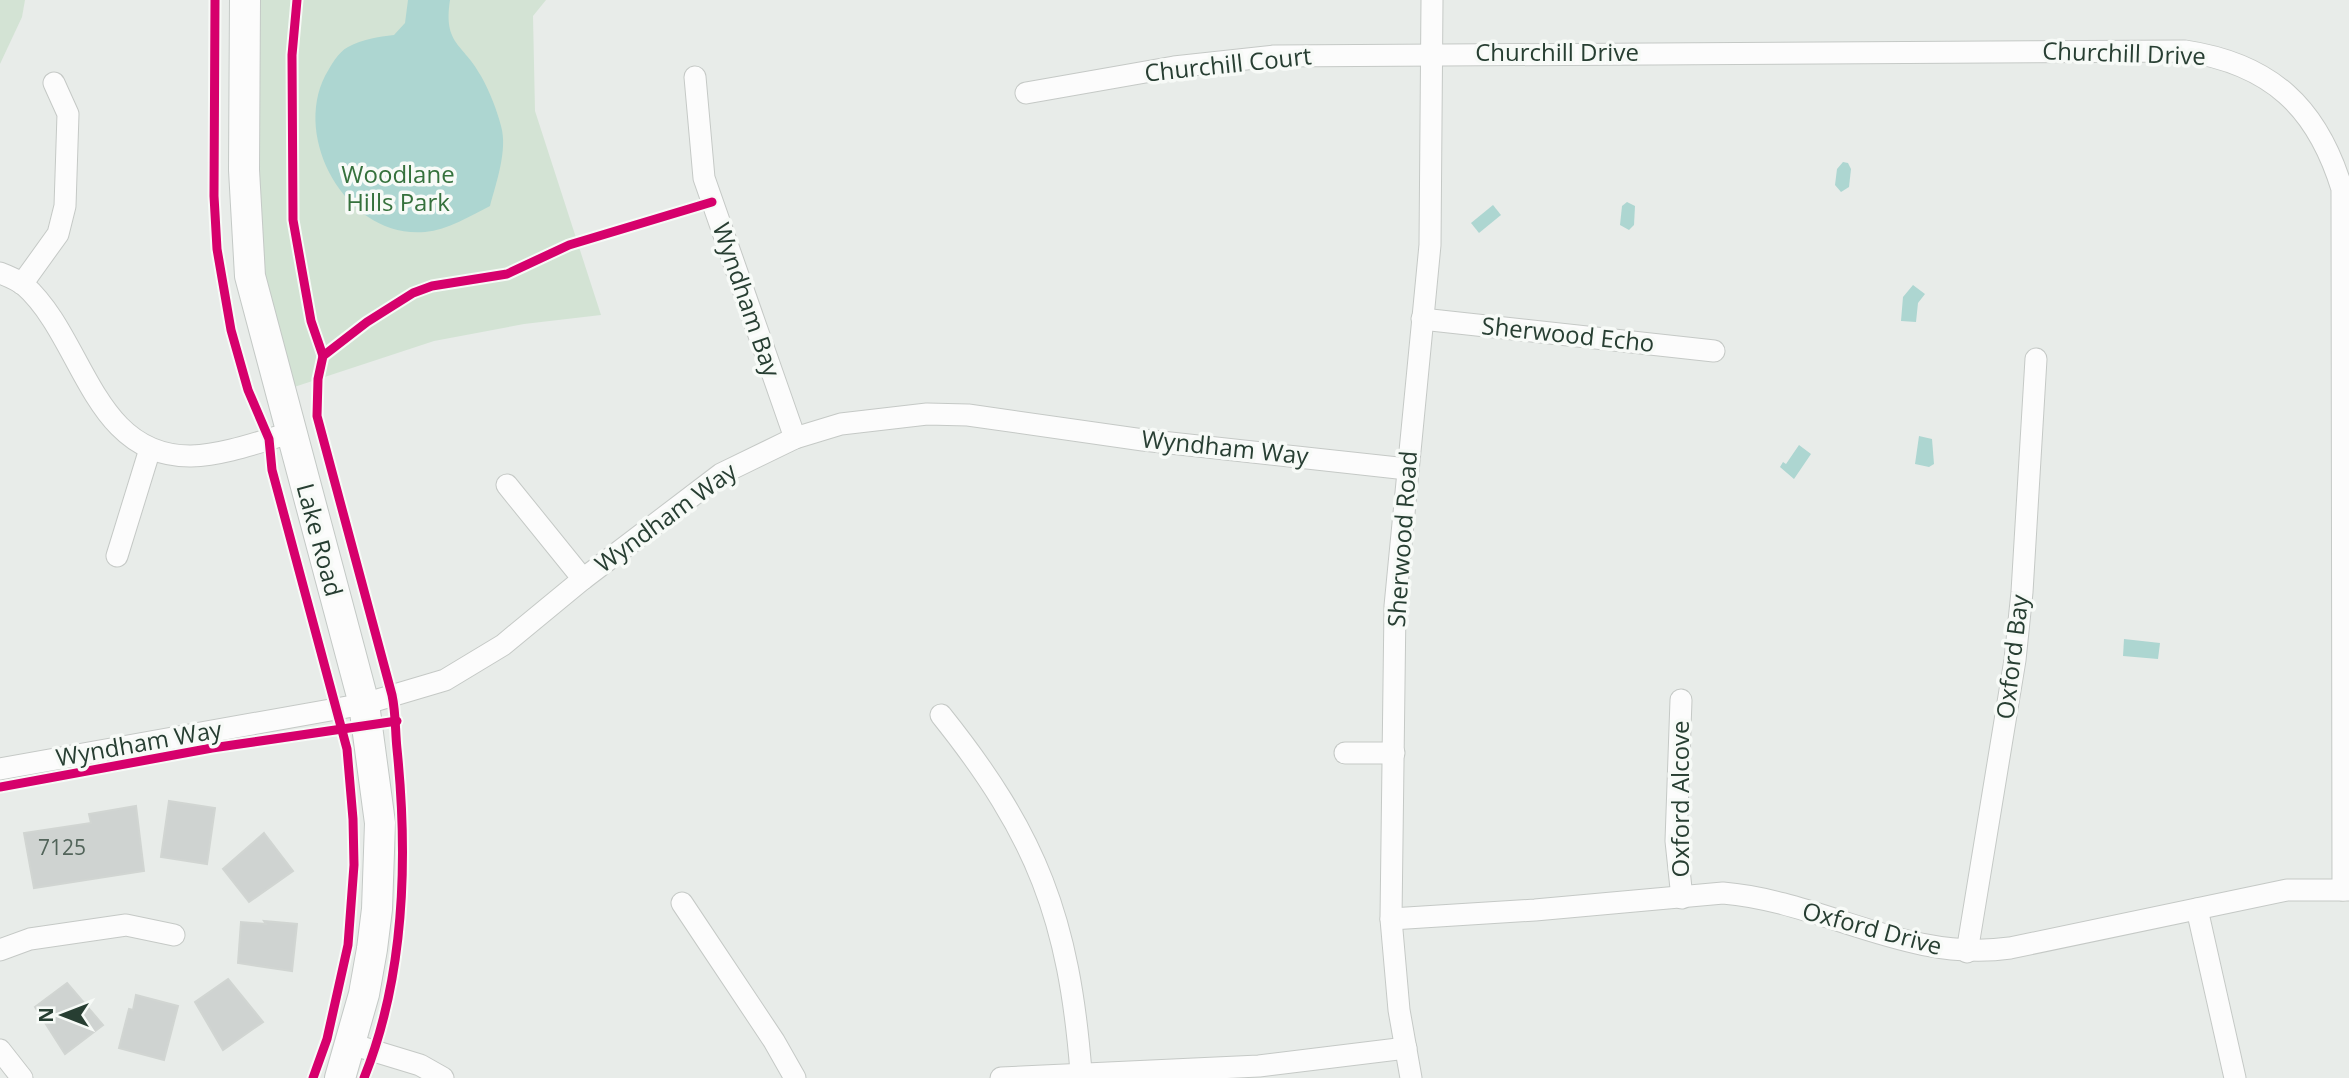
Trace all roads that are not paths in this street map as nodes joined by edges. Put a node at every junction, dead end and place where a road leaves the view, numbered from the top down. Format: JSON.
{"nodes":[{"id":1,"x":245,"y":0,"type":"edge"},
{"id":2,"x":1432,"y":0,"type":"edge"},
{"id":3,"x":1432,"y":53,"type":"junction"},
{"id":4,"x":695,"y":77,"type":"dead end"},
{"id":5,"x":54,"y":83,"type":"dead end"},
{"id":6,"x":1026,"y":93,"type":"dead end"},
{"id":7,"x":0,"y":273,"type":"edge"},
{"id":8,"x":22,"y":284,"type":"junction"},
{"id":9,"x":1422,"y":319,"type":"junction"},
{"id":10,"x":1714,"y":351,"type":"dead end"},
{"id":11,"x":2036,"y":359,"type":"dead end"},
{"id":12,"x":290,"y":433,"type":"junction"},
{"id":13,"x":795,"y":438,"type":"junction"},
{"id":14,"x":150,"y":449,"type":"junction"},
{"id":15,"x":1407,"y":469,"type":"junction"},
{"id":16,"x":507,"y":485,"type":"dead end"},
{"id":17,"x":117,"y":556,"type":"dead end"},
{"id":18,"x":583,"y":579,"type":"junction"},
{"id":19,"x":1681,"y":700,"type":"dead end"},
{"id":20,"x":364,"y":704,"type":"junction"},
{"id":21,"x":941,"y":715,"type":"dead end"},
{"id":22,"x":1345,"y":753,"type":"dead end"},
{"id":23,"x":1394,"y":753,"type":"junction"},
{"id":24,"x":0,"y":769,"type":"edge"},
{"id":25,"x":2346,"y":890,"type":"edge"},
{"id":26,"x":1682,"y":898,"type":"junction"},
{"id":27,"x":682,"y":903,"type":"dead end"},
{"id":28,"x":2197,"y":909,"type":"junction"},
{"id":29,"x":1391,"y":919,"type":"junction"},
{"id":30,"x":174,"y":935,"type":"dead end"},
{"id":31,"x":0,"y":950,"type":"edge"},
{"id":32,"x":1967,"y":953,"type":"junction"},
{"id":33,"x":351,"y":1044,"type":"junction"},
{"id":34,"x":1406,"y":1048,"type":"junction"},
{"id":35,"x":0,"y":1050,"type":"edge"},
{"id":36,"x":1081,"y":1072,"type":"junction"},
{"id":37,"x":22,"y":1078,"type":"edge"},
{"id":38,"x":340,"y":1078,"type":"edge"},
{"id":39,"x":443,"y":1078,"type":"edge"},
{"id":40,"x":794,"y":1078,"type":"edge"},
{"id":41,"x":1001,"y":1078,"type":"edge"},
{"id":42,"x":1411,"y":1078,"type":"edge"},
{"id":43,"x":2235,"y":1078,"type":"edge"}],
"edges":[{"from":1,"to":12,"type":"street","name":"Lake Road"},
{"from":2,"to":3,"type":"street","name":"Sherwood Road"},
{"from":3,"to":6,"type":"street","name":"Churchill Court"},
{"from":3,"to":9,"type":"street","name":"Sherwood Road"},
{"from":3,"to":25,"type":"street","name":"Churchill Drive"},
{"from":4,"to":13,"type":"street","name":"Wyndham Bay"},
{"from":5,"to":8,"type":"street"},
{"from":7,"to":8,"type":"street"},
{"from":8,"to":14,"type":"street"},
{"from":9,"to":10,"type":"street","name":"Sherwood Echo"},
{"from":9,"to":15,"type":"street","name":"Sherwood Road"},
{"from":11,"to":32,"type":"street","name":"Oxford Bay"},
{"from":12,"to":14,"type":"street"},
{"from":12,"to":20,"type":"street","name":"Lake Road"},
{"from":13,"to":15,"type":"street","name":"Wyndham Way"},
{"from":13,"to":18,"type":"street","name":"Wyndham Way"},
{"from":14,"to":17,"type":"street"},
{"from":15,"to":23,"type":"street","name":"Sherwood Road"},
{"from":16,"to":18,"type":"street"},
{"from":18,"to":20,"type":"street","name":"Wyndham Way"},
{"from":19,"to":26,"type":"street","name":"Oxford Alcove"},
{"from":20,"to":24,"type":"street","name":"Wyndham Way"},
{"from":20,"to":33,"type":"street","name":"Lake Road"},
{"from":21,"to":36,"type":"street"},
{"from":22,"to":23,"type":"street"},
{"from":23,"to":29,"type":"street","name":"Sherwood Road"},
{"from":25,"to":28,"type":"street","name":"Oxford Drive"},
{"from":26,"to":29,"type":"street","name":"Oxford Drive"},
{"from":26,"to":32,"type":"street","name":"Oxford Drive"},
{"from":27,"to":40,"type":"street"},
{"from":28,"to":32,"type":"street","name":"Oxford Drive"},
{"from":28,"to":43,"type":"street"},
{"from":29,"to":34,"type":"street","name":"Sherwood Road"},
{"from":30,"to":31,"type":"street"},
{"from":33,"to":38,"type":"street","name":"Lake Road"},
{"from":33,"to":39,"type":"street"},
{"from":34,"to":36,"type":"street"},
{"from":34,"to":42,"type":"street","name":"Sherwood Road"},
{"from":35,"to":37,"type":"street"},
{"from":36,"to":41,"type":"street"}]}
